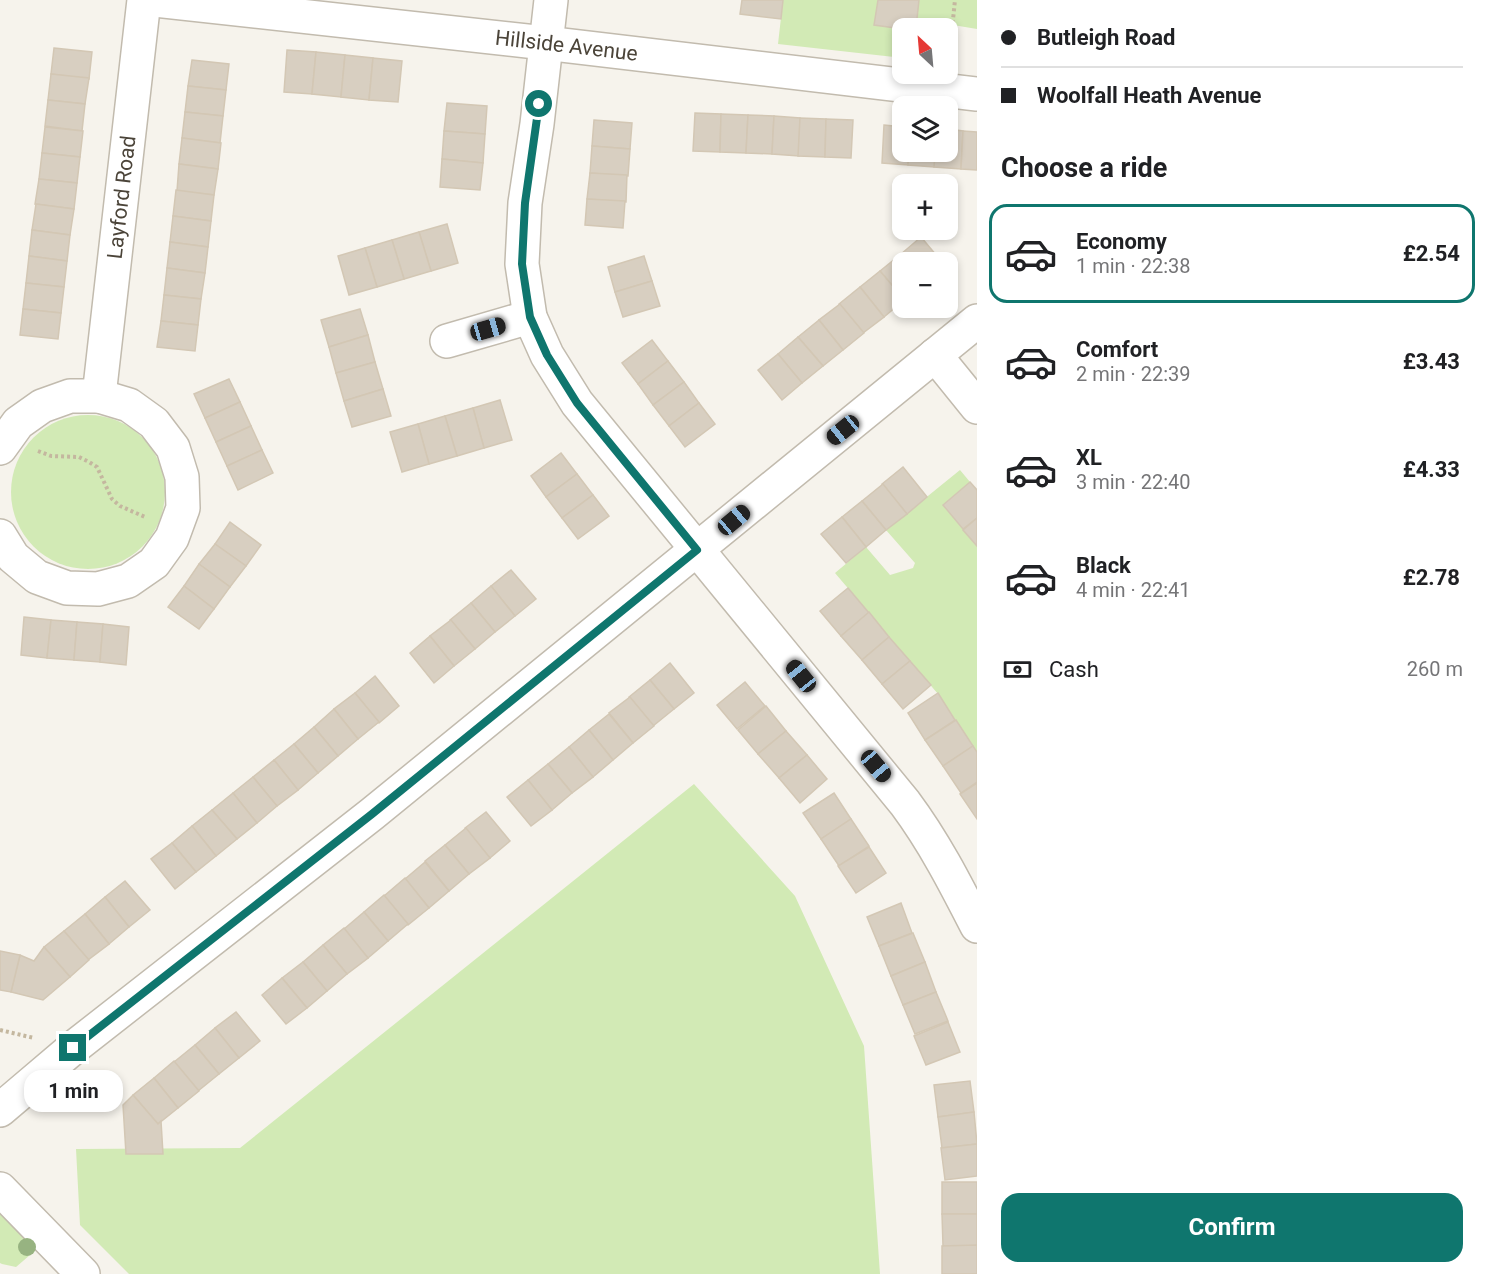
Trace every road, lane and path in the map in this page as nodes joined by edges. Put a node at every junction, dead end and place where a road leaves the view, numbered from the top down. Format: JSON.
{"nodes":[{"id":1,"x":144,"y":0,"type":"edge"},
{"id":2,"x":155,"y":0,"type":"edge"},
{"id":3,"x":551,"y":0,"type":"edge"},
{"id":4,"x":956,"y":0,"type":"edge"},
{"id":5,"x":954,"y":18,"type":"edge"},
{"id":6,"x":545,"y":43,"type":"junction"},
{"id":7,"x":977,"y":94,"type":"edge"},
{"id":8,"x":530,"y":317,"type":"junction"},
{"id":9,"x":977,"y":321,"type":"edge"},
{"id":10,"x":447,"y":341,"type":"dead end"},
{"id":11,"x":935,"y":355,"type":"junction"},
{"id":12,"x":99,"y":396,"type":"junction"},
{"id":13,"x":977,"y":406,"type":"edge"},
{"id":14,"x":0,"y":448,"type":"edge"},
{"id":15,"x":32,"y":448,"type":"dead end"},
{"id":16,"x":150,"y":519,"type":"dead end"},
{"id":17,"x":0,"y":536,"type":"edge"},
{"id":18,"x":697,"y":550,"type":"junction"},
{"id":19,"x":977,"y":926,"type":"edge"},
{"id":20,"x":0,"y":1110,"type":"edge"},
{"id":21,"x":0,"y":1189,"type":"edge"},
{"id":22,"x":83,"y":1274,"type":"edge"}],
"edges":[{"from":1,"to":12,"type":"street","name":"Layford Road"},
{"from":2,"to":6,"type":"street","name":"Hillside Avenue"},
{"from":3,"to":6,"type":"street"},
{"from":4,"to":5,"type":"path"},
{"from":6,"to":7,"type":"street","name":"Hillside Avenue"},
{"from":6,"to":8,"type":"street"},
{"from":8,"to":10,"type":"street"},
{"from":8,"to":18,"type":"street"},
{"from":9,"to":11,"type":"street"},
{"from":11,"to":13,"type":"street"},
{"from":11,"to":18,"type":"street"},
{"from":12,"to":14,"type":"street"},
{"from":12,"to":17,"type":"street"},
{"from":15,"to":16,"type":"path"},
{"from":18,"to":19,"type":"street"},
{"from":18,"to":20,"type":"street"},
{"from":21,"to":22,"type":"street"}]}
